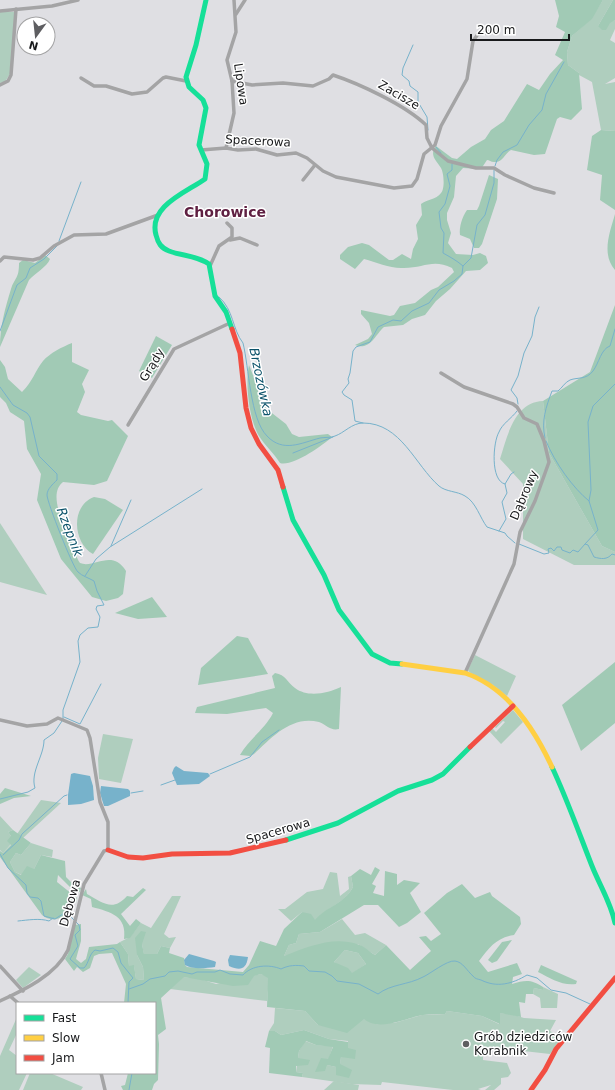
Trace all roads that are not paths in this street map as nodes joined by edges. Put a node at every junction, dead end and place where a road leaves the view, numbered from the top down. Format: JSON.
{"nodes":[{"id":1,"x":78,"y":0,"type":"edge"},
{"id":2,"x":206,"y":0,"type":"edge"},
{"id":3,"x":234,"y":0,"type":"edge"},
{"id":4,"x":245,"y":0,"type":"edge"},
{"id":5,"x":16,"y":9,"type":"junction"},
{"id":6,"x":0,"y":11,"type":"edge"},
{"id":7,"x":236,"y":14,"type":"junction"},
{"id":8,"x":489,"y":32,"type":"dead end"},
{"id":9,"x":82,"y":78,"type":"dead end"},
{"id":10,"x":186,"y":81,"type":"junction"},
{"id":11,"x":232,"y":81,"type":"junction"},
{"id":12,"x":0,"y":84,"type":"edge"},
{"id":13,"x":226,"y":148,"type":"junction"},
{"id":14,"x":432,"y":148,"type":"junction"},
{"id":15,"x":201,"y":150,"type":"junction"},
{"id":16,"x":315,"y":165,"type":"junction"},
{"id":17,"x":303,"y":180,"type":"dead end"},
{"id":18,"x":554,"y":193,"type":"dead end"},
{"id":19,"x":158,"y":215,"type":"junction"},
{"id":20,"x":227,"y":223,"type":"dead end"},
{"id":21,"x":230,"y":240,"type":"junction"},
{"id":22,"x":257,"y":245,"type":"dead end"},
{"id":23,"x":0,"y":261,"type":"edge"},
{"id":24,"x":210,"y":266,"type":"junction"},
{"id":25,"x":230,"y":323,"type":"junction"},
{"id":26,"x":441,"y":373,"type":"dead end"},
{"id":27,"x":128,"y":425,"type":"dead end"},
{"id":28,"x":465,"y":673,"type":"junction"},
{"id":29,"x":512,"y":705,"type":"junction"},
{"id":30,"x":0,"y":720,"type":"edge"},
{"id":31,"x":108,"y":850,"type":"junction"},
{"id":32,"x":615,"y":923,"type":"edge"},
{"id":33,"x":0,"y":966,"type":"edge"},
{"id":34,"x":614,"y":981,"type":"edge"},
{"id":35,"x":23,"y":991,"type":"junction"},
{"id":36,"x":10,"y":996,"type":"junction"},
{"id":37,"x":0,"y":1001,"type":"edge"},
{"id":38,"x":17,"y":1002,"type":"edge"},
{"id":39,"x":101,"y":1074,"type":"edge"},
{"id":40,"x":105,"y":1090,"type":"edge"},
{"id":41,"x":531,"y":1090,"type":"edge"}],
"edges":[{"from":1,"to":5,"type":"street"},
{"from":2,"to":10,"type":"street"},
{"from":3,"to":7,"type":"street","name":"Lipowa"},
{"from":4,"to":7,"type":"street"},
{"from":5,"to":6,"type":"street"},
{"from":5,"to":12,"type":"street"},
{"from":7,"to":11,"type":"street","name":"Lipowa"},
{"from":8,"to":14,"type":"street","name":"Spacerowa"},
{"from":9,"to":10,"type":"street"},
{"from":10,"to":15,"type":"street"},
{"from":11,"to":13,"type":"street","name":"Lipowa"},
{"from":11,"to":14,"type":"street","name":"Zacisze"},
{"from":13,"to":15,"type":"street","name":"Spacerowa"},
{"from":13,"to":16,"type":"street","name":"Spacerowa"},
{"from":14,"to":16,"type":"street","name":"Spacerowa"},
{"from":14,"to":18,"type":"street"},
{"from":15,"to":19,"type":"street"},
{"from":16,"to":17,"type":"street"},
{"from":19,"to":23,"type":"street"},
{"from":19,"to":24,"type":"street"},
{"from":20,"to":21,"type":"street"},
{"from":21,"to":22,"type":"street"},
{"from":21,"to":24,"type":"street"},
{"from":24,"to":25,"type":"street"},
{"from":25,"to":27,"type":"street","name":"Grądy"},
{"from":25,"to":28,"type":"street"},
{"from":26,"to":28,"type":"street","name":"Dąbrowy"},
{"from":28,"to":29,"type":"street"},
{"from":29,"to":31,"type":"street","name":"Spacerowa"},
{"from":29,"to":32,"type":"street"},
{"from":30,"to":31,"type":"street"},
{"from":31,"to":35,"type":"street","name":"Dębowa"},
{"from":33,"to":35,"type":"street"},
{"from":34,"to":41,"type":"street"},
{"from":35,"to":36,"type":"street","name":"Dębowa"},
{"from":36,"to":37,"type":"street","name":"Dębowa"},
{"from":36,"to":38,"type":"street"},
{"from":39,"to":40,"type":"street"}]}
